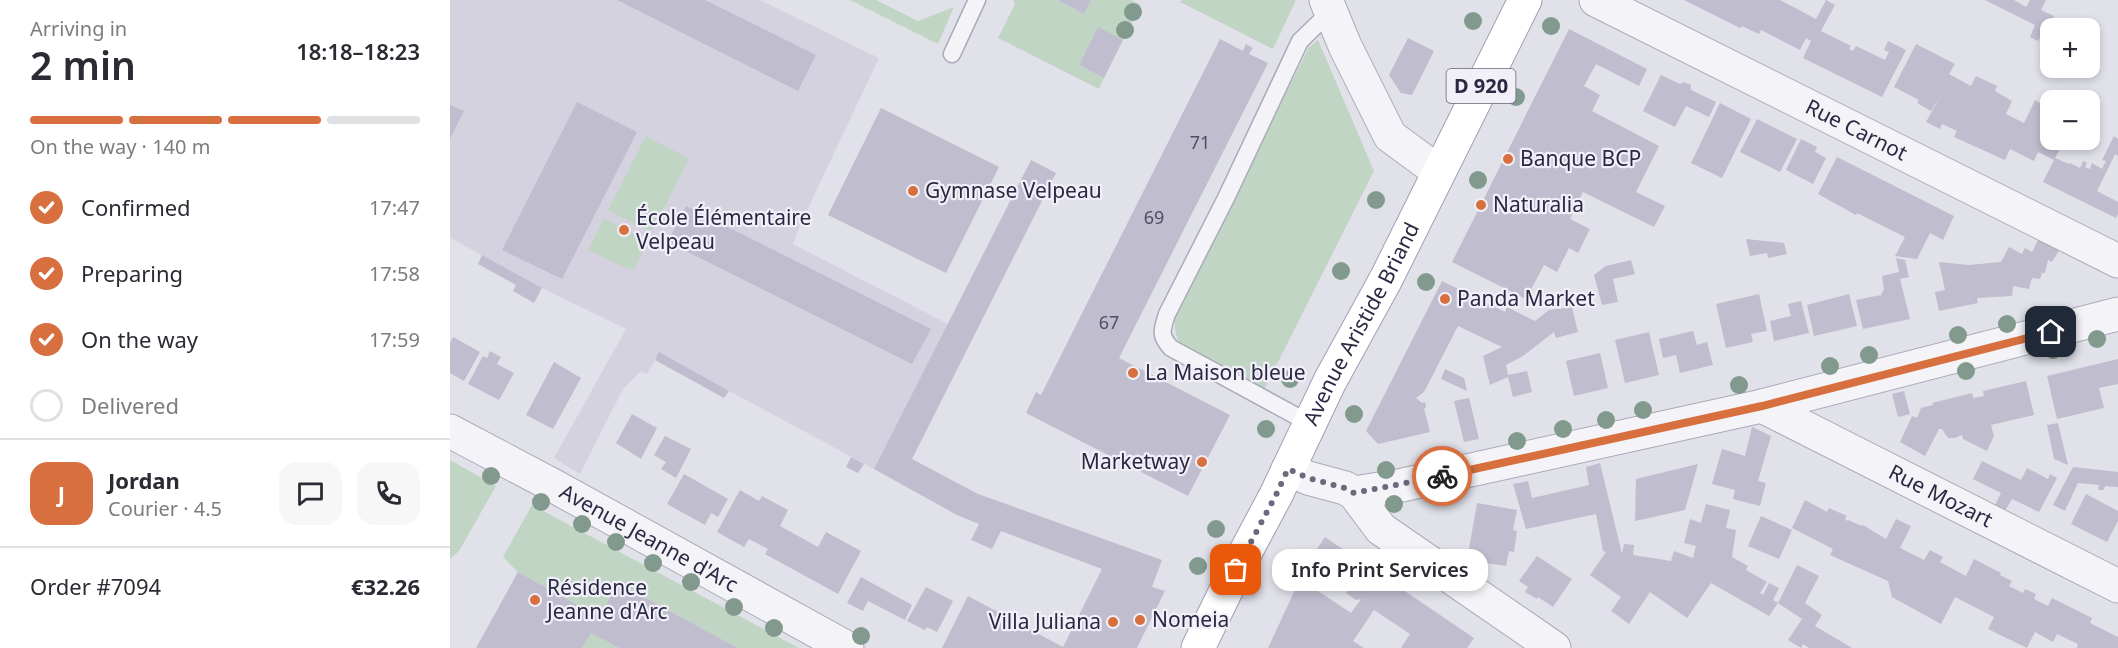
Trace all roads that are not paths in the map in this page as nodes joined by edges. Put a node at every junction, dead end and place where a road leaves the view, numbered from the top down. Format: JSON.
{"nodes":[{"id":1,"x":977,"y":0,"type":"edge"},
{"id":2,"x":1526,"y":0,"type":"edge"},
{"id":3,"x":1596,"y":0,"type":"edge"},
{"id":4,"x":1328,"y":5,"type":"edge"},
{"id":5,"x":952,"y":54,"type":"dead end"},
{"id":6,"x":1439,"y":172,"type":"junction"},
{"id":7,"x":2118,"y":261,"type":"edge"},
{"id":8,"x":2118,"y":314,"type":"edge"},
{"id":9,"x":1762,"y":406,"type":"junction"},
{"id":10,"x":1310,"y":423,"type":"junction"},
{"id":11,"x":450,"y":431,"type":"edge"},
{"id":12,"x":1288,"y":469,"type":"junction"},
{"id":13,"x":1354,"y":493,"type":"junction"},
{"id":14,"x":2118,"y":586,"type":"edge"},
{"id":15,"x":847,"y":648,"type":"edge"},
{"id":16,"x":1198,"y":648,"type":"edge"},
{"id":17,"x":1554,"y":648,"type":"edge"}],
"edges":[{"from":1,"to":5,"type":"lane"},
{"from":2,"to":6,"type":"main road","name":"Avenue Aristide Briand","number":"D 920"},
{"from":3,"to":7,"type":"street","name":"Rue Carnot"},
{"from":4,"to":6,"type":"street"},
{"from":4,"to":10,"type":"lane"},
{"from":6,"to":10,"type":"main road","name":"Avenue Aristide Briand","number":"D 920"},
{"from":8,"to":9,"type":"street"},
{"from":9,"to":13,"type":"street"},
{"from":9,"to":14,"type":"street","name":"Rue Mozart"},
{"from":10,"to":12,"type":"main road","name":"Avenue Aristide Briand","number":"D 920"},
{"from":11,"to":15,"type":"street","name":"Avenue Jeanne d'Arc"},
{"from":12,"to":13,"type":"street"},
{"from":12,"to":16,"type":"main road","name":"Avenue Aristide Briand","number":"D 920"},
{"from":13,"to":17,"type":"street"}]}
